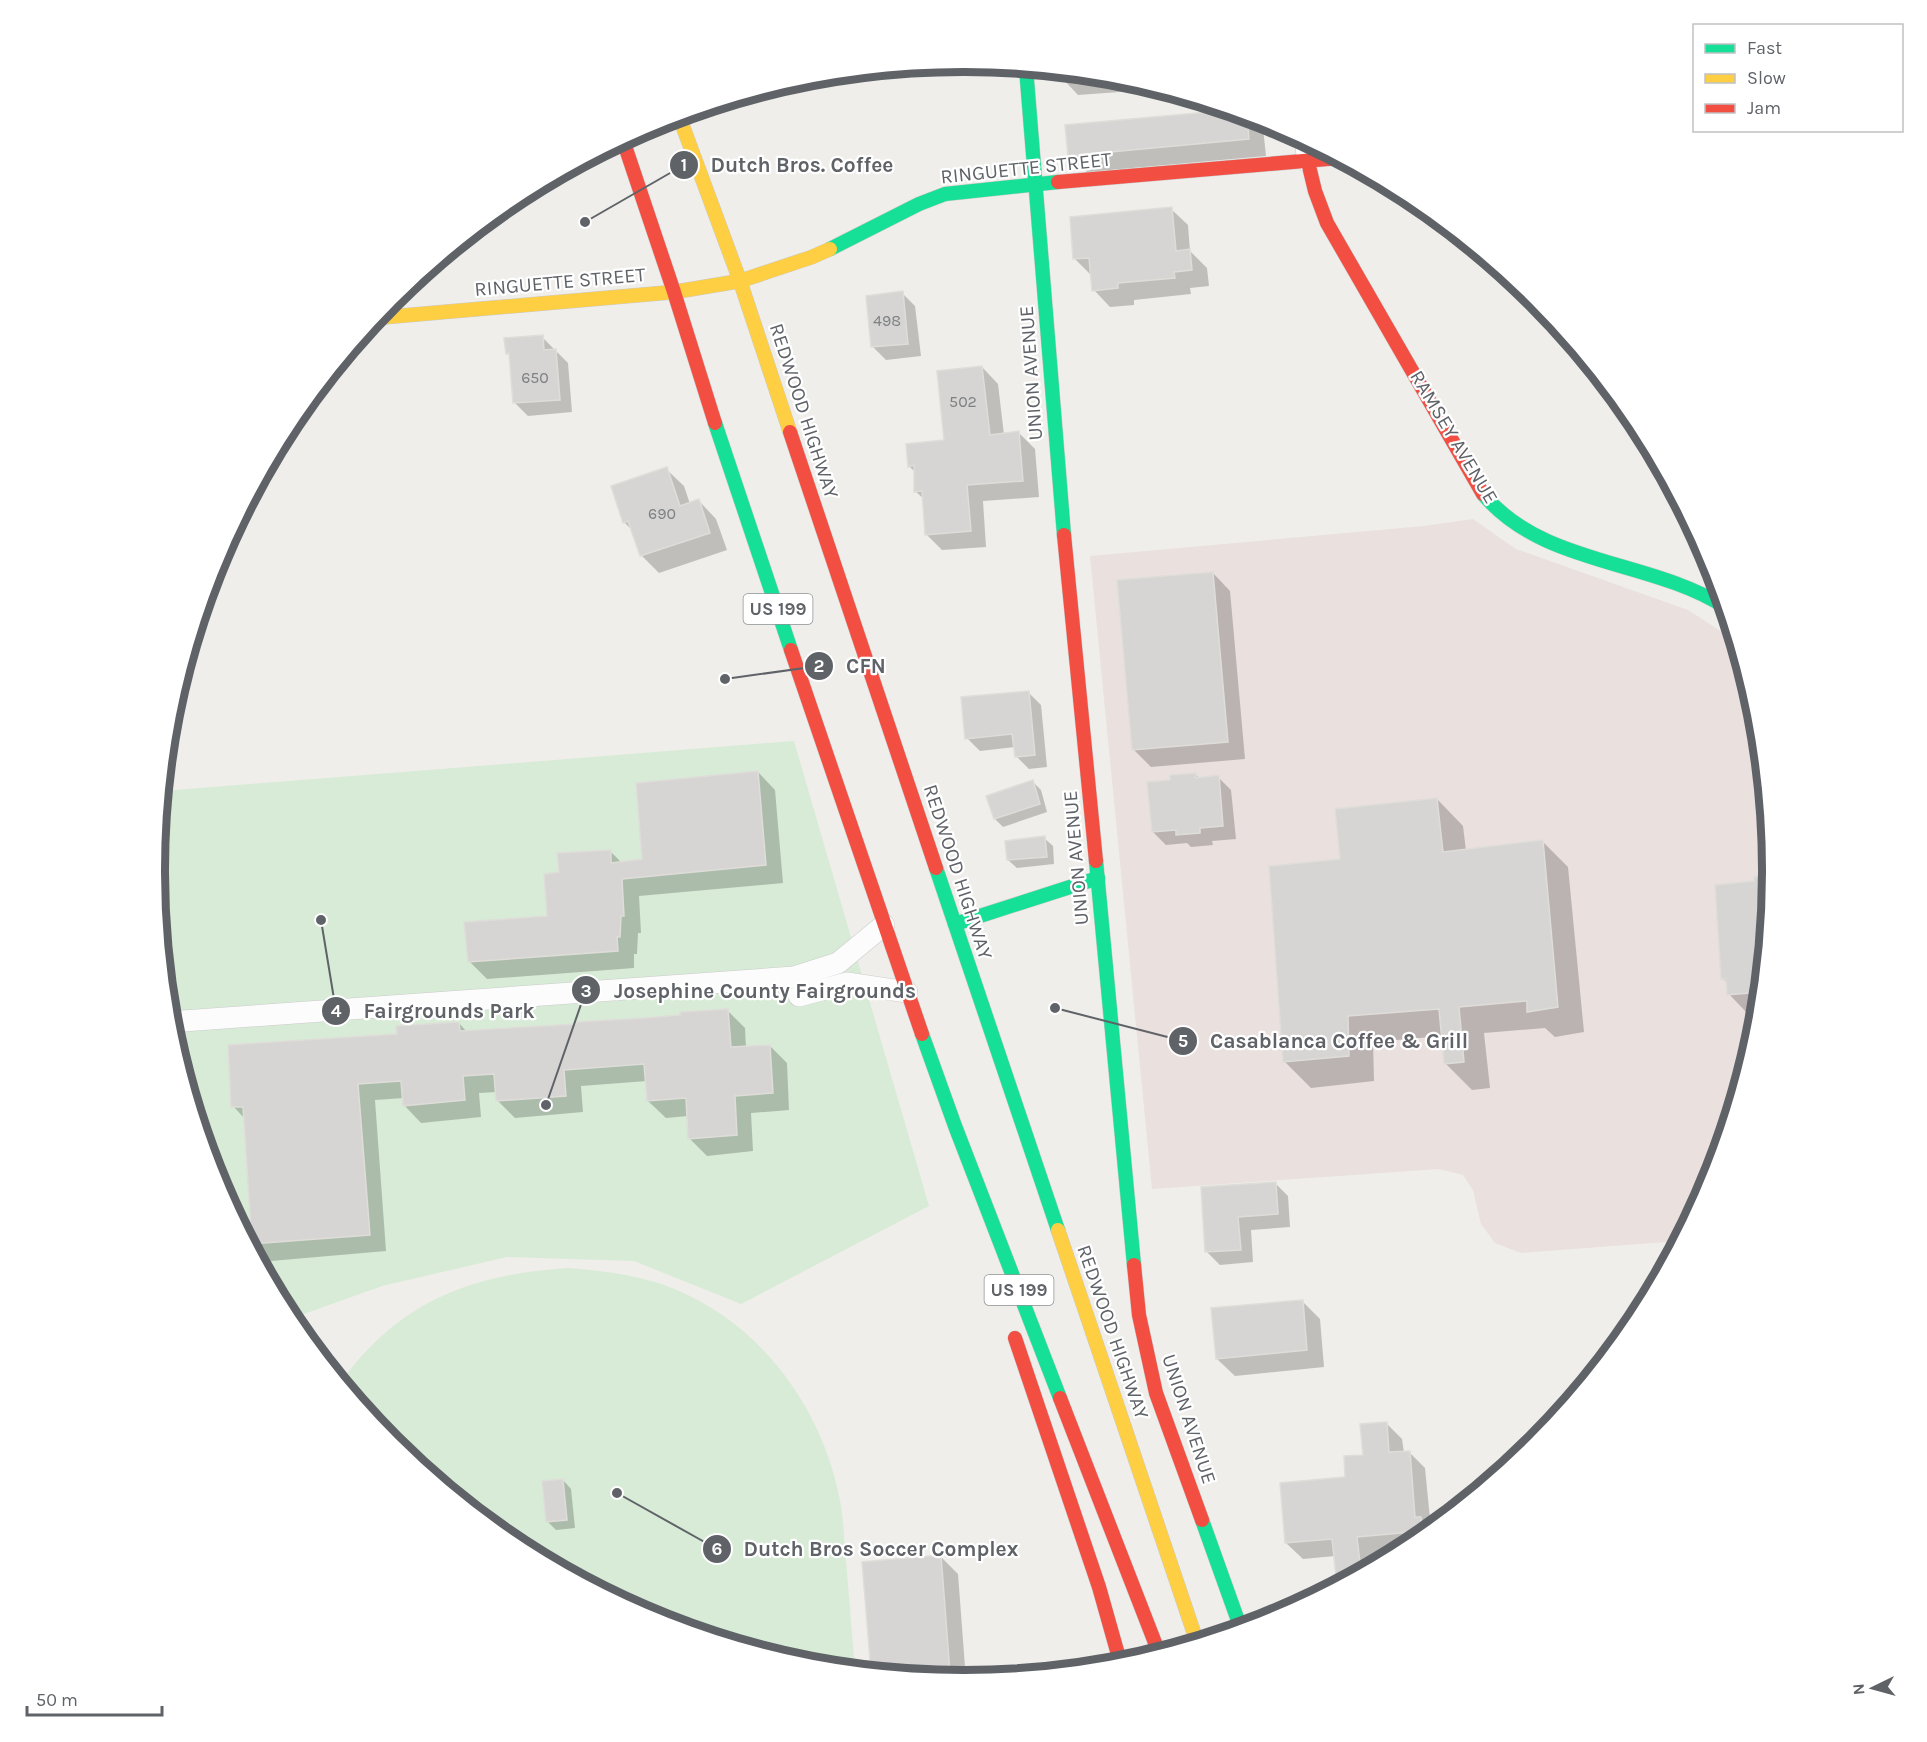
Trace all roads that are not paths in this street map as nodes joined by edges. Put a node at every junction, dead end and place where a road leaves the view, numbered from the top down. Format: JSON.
{"nodes":[{"id":1,"x":1027,"y":75,"type":"edge"},
{"id":2,"x":682,"y":124,"type":"edge"},
{"id":3,"x":625,"y":147,"type":"edge"},
{"id":4,"x":1306,"y":149,"type":"edge"},
{"id":5,"x":1328,"y":160,"type":"edge"},
{"id":6,"x":1308,"y":162,"type":"junction"},
{"id":7,"x":1035,"y":184,"type":"junction"},
{"id":8,"x":740,"y":280,"type":"junction"},
{"id":9,"x":674,"y":292,"type":"junction"},
{"id":10,"x":389,"y":317,"type":"edge"},
{"id":11,"x":1715,"y":601,"type":"edge"},
{"id":12,"x":1098,"y":878,"type":"junction"},
{"id":13,"x":955,"y":924,"type":"junction"},
{"id":14,"x":884,"y":925,"type":"junction"},
{"id":15,"x":797,"y":986,"type":"junction"},
{"id":16,"x":907,"y":992,"type":"junction"},
{"id":17,"x":179,"y":1022,"type":"edge"},
{"id":18,"x":955,"y":1126,"type":"junction"},
{"id":19,"x":975,"y":1216,"type":"dead end"},
{"id":20,"x":1012,"y":1328,"type":"dead end"},
{"id":21,"x":1238,"y":1621,"type":"edge"},
{"id":22,"x":1195,"y":1636,"type":"edge"},
{"id":23,"x":1156,"y":1646,"type":"edge"},
{"id":24,"x":1118,"y":1655,"type":"edge"}],
"edges":[{"from":1,"to":7,"type":"main road","name":"UNION AVENUE"},
{"from":2,"to":8,"type":"main road","name":"REDWOOD HIGHWAY","number":"US 199"},
{"from":3,"to":9,"type":"main road","number":"US 199"},
{"from":4,"to":6,"type":"street","name":"RAMSEY AVENUE"},
{"from":5,"to":6,"type":"main road","name":"RINGUETTE STREET"},
{"from":6,"to":7,"type":"main road","name":"RINGUETTE STREET"},
{"from":6,"to":11,"type":"main road","name":"RAMSEY AVENUE"},
{"from":7,"to":8,"type":"main road","name":"RINGUETTE STREET"},
{"from":7,"to":12,"type":"main road","name":"UNION AVENUE"},
{"from":8,"to":9,"type":"main road","name":"RINGUETTE STREET"},
{"from":8,"to":13,"type":"main road","name":"REDWOOD HIGHWAY","number":"US 199"},
{"from":9,"to":10,"type":"main road","name":"RINGUETTE STREET"},
{"from":9,"to":14,"type":"main road","number":"US 199"},
{"from":12,"to":13,"type":"main road"},
{"from":12,"to":21,"type":"main road","name":"UNION AVENUE"},
{"from":13,"to":22,"type":"main road","name":"REDWOOD HIGHWAY","number":"US 199"},
{"from":14,"to":15,"type":"street"},
{"from":14,"to":16,"type":"main road","number":"US 199"},
{"from":15,"to":16,"type":"street"},
{"from":15,"to":17,"type":"street"},
{"from":16,"to":18,"type":"main road","number":"US 199"},
{"from":18,"to":19,"type":"main road"},
{"from":18,"to":23,"type":"main road","number":"US 199"},
{"from":20,"to":24,"type":"main road"}]}
